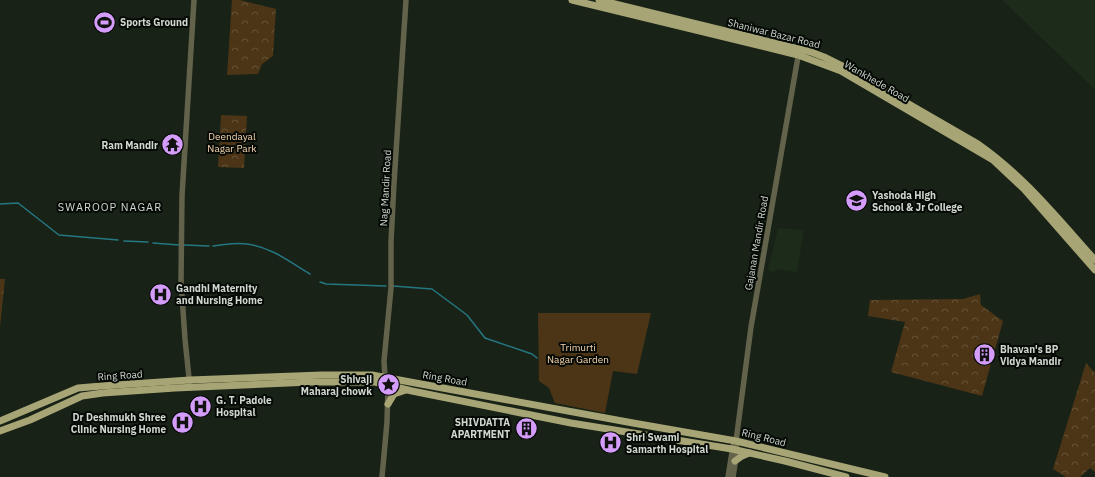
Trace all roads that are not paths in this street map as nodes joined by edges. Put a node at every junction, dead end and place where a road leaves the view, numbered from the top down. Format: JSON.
{"nodes":[{"id":1,"x":194,"y":0,"type":"edge"},
{"id":2,"x":406,"y":0,"type":"edge"},
{"id":3,"x":572,"y":0,"type":"edge"},
{"id":4,"x":599,"y":0,"type":"edge"},
{"id":5,"x":799,"y":52,"type":"junction"},
{"id":6,"x":1095,"y":260,"type":"edge"},
{"id":7,"x":1095,"y":270,"type":"edge"},
{"id":8,"x":385,"y":377,"type":"junction"},
{"id":9,"x":190,"y":384,"type":"junction"},
{"id":10,"x":388,"y":385,"type":"junction"},
{"id":11,"x":406,"y":390,"type":"junction"},
{"id":12,"x":388,"y":404,"type":"junction"},
{"id":13,"x":0,"y":421,"type":"edge"},
{"id":14,"x":0,"y":431,"type":"edge"},
{"id":15,"x":736,"y":441,"type":"junction"},
{"id":16,"x":735,"y":450,"type":"junction"},
{"id":17,"x":749,"y":453,"type":"junction"},
{"id":18,"x":736,"y":462,"type":"junction"},
{"id":19,"x":382,"y":477,"type":"edge"},
{"id":20,"x":728,"y":477,"type":"edge"},
{"id":21,"x":733,"y":477,"type":"edge"},
{"id":22,"x":846,"y":477,"type":"edge"},
{"id":23,"x":885,"y":477,"type":"edge"}],
"edges":[{"from":1,"to":9,"type":"street"},
{"from":2,"to":8,"type":"street","name":"Nag Mandir Road"},
{"from":3,"to":5,"type":"main road","name":"Wankhede Road"},
{"from":4,"to":5,"type":"main road","name":"Shaniwar Bazar Road"},
{"from":5,"to":6,"type":"main road","name":"Shaniwar Bazar Road"},
{"from":5,"to":7,"type":"main road","name":"Wankhede Road"},
{"from":5,"to":15,"type":"street","name":"Gajanan Mandir Road"},
{"from":8,"to":9,"type":"main road","name":"Ring Road"},
{"from":8,"to":10,"type":"street","name":"Nag Mandir Road"},
{"from":8,"to":15,"type":"main road","name":"Ring Road"},
{"from":9,"to":10,"type":"main road","name":"Ring Road"},
{"from":9,"to":13,"type":"main road","name":"Ring Road"},
{"from":9,"to":14,"type":"main road","name":"Ring Road"},
{"from":10,"to":11,"type":"main road","name":"Ring Road"},
{"from":10,"to":12,"type":"street"},
{"from":11,"to":12,"type":"main road"},
{"from":11,"to":16,"type":"main road","name":"Ring Road"},
{"from":12,"to":19,"type":"street"},
{"from":15,"to":16,"type":"street","name":"Gajanan Mandir Road"},
{"from":15,"to":23,"type":"main road","name":"Ring Road"},
{"from":16,"to":17,"type":"main road","name":"Ring Road"},
{"from":16,"to":18,"type":"street"},
{"from":16,"to":20,"type":"street"},
{"from":17,"to":18,"type":"main road"},
{"from":17,"to":22,"type":"main road","name":"Ring Road"},
{"from":18,"to":21,"type":"street"}]}
